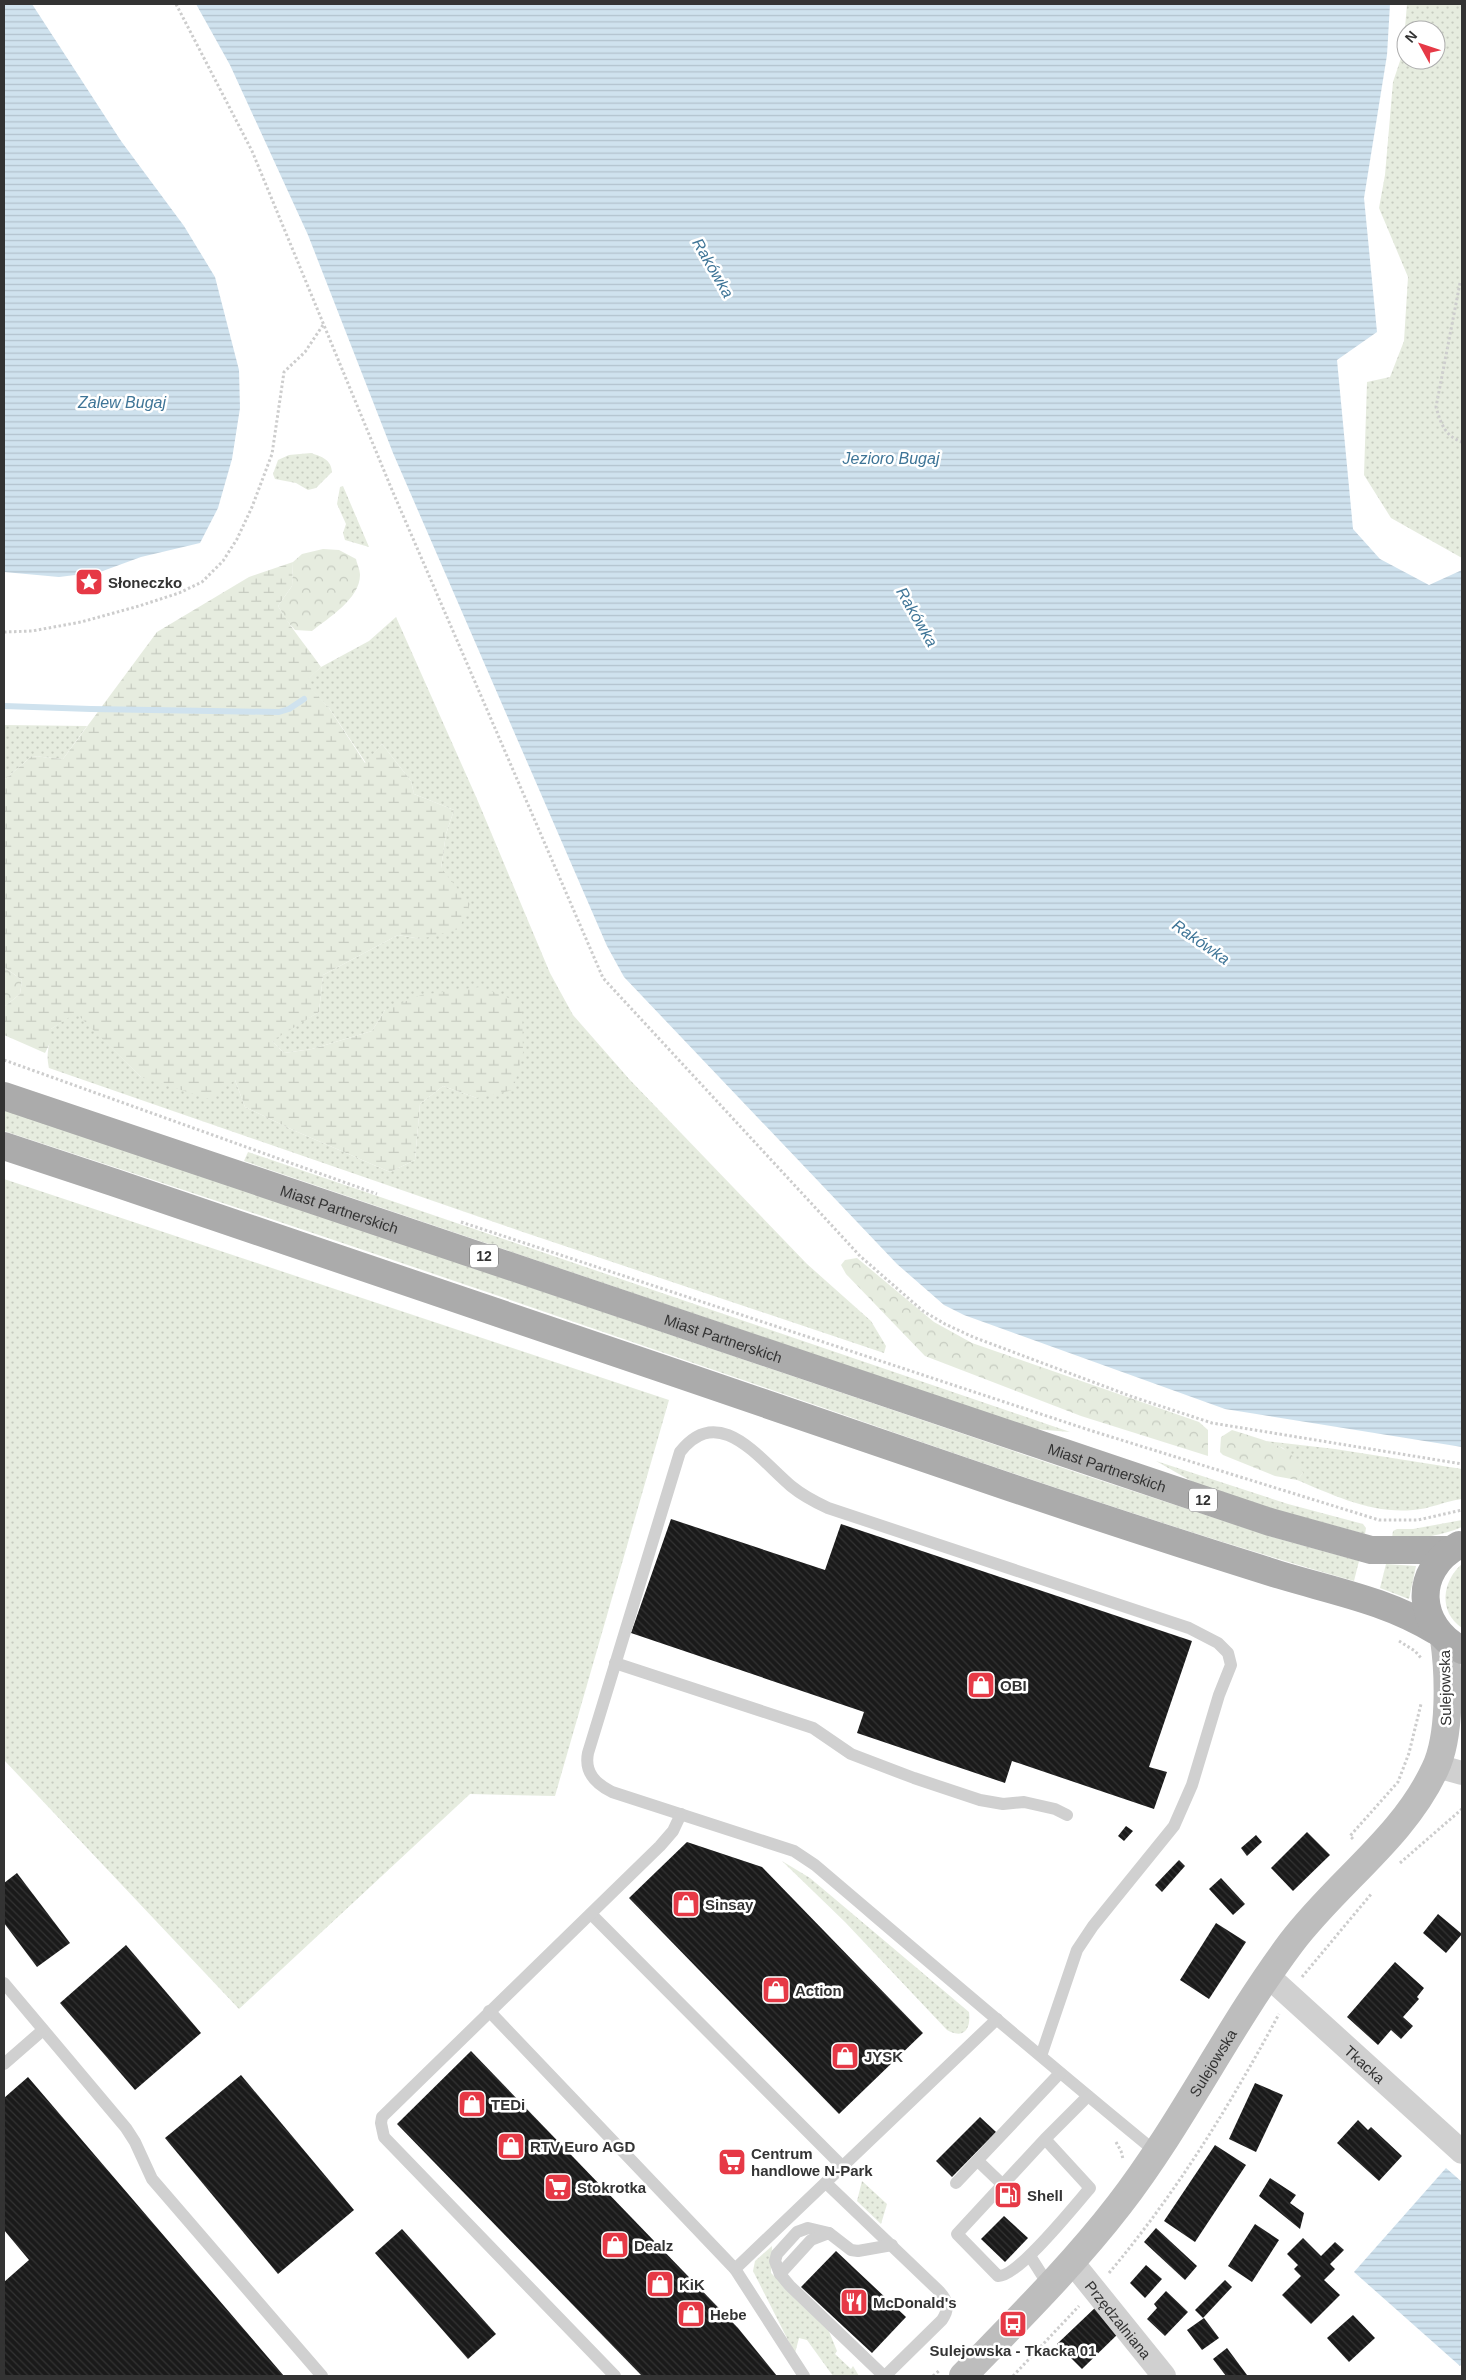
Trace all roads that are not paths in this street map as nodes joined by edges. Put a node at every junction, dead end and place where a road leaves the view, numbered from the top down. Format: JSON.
{"nodes":[{"id":1,"x":4,"y":1096,"type":"edge"},
{"id":2,"x":4,"y":1146,"type":"edge"},
{"id":3,"x":1456,"y":1547,"type":"edge"},
{"id":4,"x":1448,"y":1640,"type":"edge"},
{"id":5,"x":615,"y":1663,"type":"junction"},
{"id":6,"x":1462,"y":1712,"type":"edge"},
{"id":7,"x":1445,"y":1736,"type":"junction"},
{"id":8,"x":1450,"y":1770,"type":"edge"},
{"id":9,"x":681,"y":1814,"type":"junction"},
{"id":10,"x":1068,"y":1815,"type":"dead end"},
{"id":11,"x":592,"y":1915,"type":"junction"},
{"id":12,"x":1268,"y":1976,"type":"junction"},
{"id":13,"x":4,"y":1983,"type":"edge"},
{"id":14,"x":489,"y":2011,"type":"junction"},
{"id":15,"x":997,"y":2020,"type":"junction"},
{"id":16,"x":43,"y":2030,"type":"junction"},
{"id":17,"x":1041,"y":2056,"type":"junction"},
{"id":18,"x":4,"y":2064,"type":"edge"},
{"id":19,"x":1060,"y":2073,"type":"junction"},
{"id":20,"x":1088,"y":2096,"type":"junction"},
{"id":21,"x":1045,"y":2139,"type":"junction"},
{"id":22,"x":1156,"y":2152,"type":"junction"},
{"id":23,"x":1462,"y":2152,"type":"edge"},
{"id":24,"x":978,"y":2160,"type":"junction"},
{"id":25,"x":843,"y":2167,"type":"junction"},
{"id":26,"x":826,"y":2183,"type":"junction"},
{"id":27,"x":956,"y":2183,"type":"dead end"},
{"id":28,"x":1003,"y":2185,"type":"junction"},
{"id":29,"x":892,"y":2245,"type":"junction"},
{"id":30,"x":1030,"y":2256,"type":"junction"},
{"id":31,"x":1072,"y":2262,"type":"junction"},
{"id":32,"x":735,"y":2268,"type":"junction"},
{"id":33,"x":1049,"y":2286,"type":"junction"},
{"id":34,"x":322,"y":2376,"type":"edge"},
{"id":35,"x":615,"y":2376,"type":"edge"},
{"id":36,"x":804,"y":2376,"type":"edge"},
{"id":37,"x":885,"y":2376,"type":"edge"},
{"id":38,"x":963,"y":2376,"type":"edge"},
{"id":39,"x":1164,"y":2376,"type":"edge"}],
"edges":[{"from":1,"to":3,"type":"main road","name":"Miast Partnerskich","number":"12"},
{"from":2,"to":4,"type":"main road"},
{"from":3,"to":4,"type":"main road","number":"12"},
{"from":4,"to":7,"type":"main road","name":"Sulejowska"},
{"from":5,"to":9,"type":"lane"},
{"from":5,"to":10,"type":"lane"},
{"from":5,"to":17,"type":"lane"},
{"from":6,"to":7,"type":"main road","name":"Sulejowska"},
{"from":7,"to":8,"type":"main road","name":"Sulejowska"},
{"from":8,"to":12,"type":"main road","name":"Sulejowska"},
{"from":9,"to":11,"type":"lane"},
{"from":9,"to":15,"type":"lane"},
{"from":11,"to":14,"type":"lane"},
{"from":11,"to":25,"type":"lane"},
{"from":12,"to":22,"type":"main road","name":"Sulejowska"},
{"from":12,"to":23,"type":"street","name":"Tkacka"},
{"from":13,"to":16,"type":"lane"},
{"from":14,"to":32,"type":"lane"},
{"from":14,"to":35,"type":"lane"},
{"from":15,"to":17,"type":"lane"},
{"from":15,"to":25,"type":"lane"},
{"from":16,"to":18,"type":"lane"},
{"from":16,"to":34,"type":"lane"},
{"from":17,"to":19,"type":"lane"},
{"from":19,"to":20,"type":"lane"},
{"from":19,"to":24,"type":"lane"},
{"from":20,"to":21,"type":"lane"},
{"from":20,"to":22,"type":"lane"},
{"from":21,"to":28,"type":"lane"},
{"from":21,"to":30,"type":"lane"},
{"from":22,"to":31,"type":"main road","name":"Sulejowska"},
{"from":24,"to":27,"type":"lane"},
{"from":24,"to":28,"type":"lane"},
{"from":25,"to":26,"type":"lane"},
{"from":26,"to":29,"type":"lane"},
{"from":26,"to":32,"type":"lane"},
{"from":28,"to":30,"type":"lane"},
{"from":29,"to":37,"type":"lane"},
{"from":29,"to":37,"type":"lane"},
{"from":30,"to":33,"type":"lane"},
{"from":31,"to":33,"type":"main road","name":"Sulejowska"},
{"from":31,"to":39,"type":"street","name":"Przędzalniana"},
{"from":32,"to":36,"type":"lane"},
{"from":33,"to":38,"type":"main road","name":"Sulejowska"}]}
